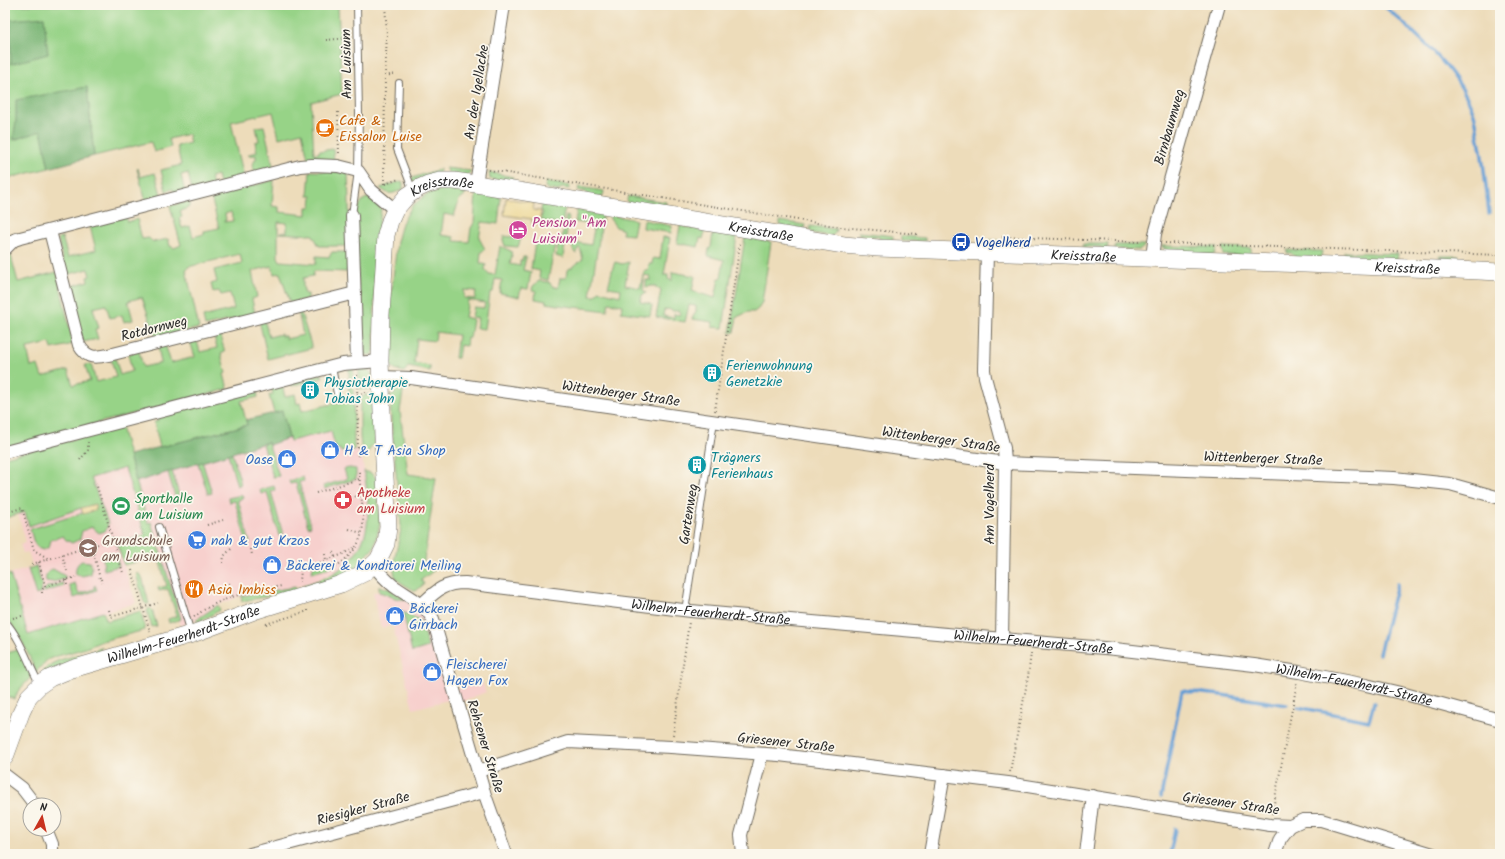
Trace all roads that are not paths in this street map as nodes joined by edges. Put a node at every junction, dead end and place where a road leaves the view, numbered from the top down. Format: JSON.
{"nodes":[{"id":1,"x":357,"y":5,"type":"edge"},
{"id":2,"x":362,"y":5,"type":"edge"},
{"id":3,"x":504,"y":5,"type":"edge"},
{"id":4,"x":1219,"y":5,"type":"edge"},
{"id":5,"x":357,"y":15,"type":"junction"},
{"id":6,"x":399,"y":83,"type":"dead end"},
{"id":7,"x":358,"y":171,"type":"junction"},
{"id":8,"x":480,"y":177,"type":"junction"},
{"id":9,"x":413,"y":192,"type":"junction"},
{"id":10,"x":396,"y":210,"type":"junction"},
{"id":11,"x":352,"y":215,"type":"joint"},
{"id":12,"x":50,"y":231,"type":"junction"},
{"id":13,"x":5,"y":249,"type":"edge"},
{"id":14,"x":987,"y":253,"type":"junction"},
{"id":15,"x":1152,"y":258,"type":"junction"},
{"id":16,"x":1500,"y":272,"type":"edge"},
{"id":17,"x":355,"y":293,"type":"junction"},
{"id":18,"x":332,"y":367,"type":"junction"},
{"id":19,"x":357,"y":368,"type":"junction"},
{"id":20,"x":380,"y":369,"type":"junction"},
{"id":21,"x":337,"y":394,"type":"dead end"},
{"id":22,"x":714,"y":418,"type":"junction"},
{"id":23,"x":5,"y":452,"type":"edge"},
{"id":24,"x":1005,"y":463,"type":"junction"},
{"id":25,"x":1500,"y":498,"type":"edge"},
{"id":26,"x":159,"y":527,"type":"dead end"},
{"id":27,"x":374,"y":565,"type":"junction"},
{"id":28,"x":422,"y":604,"type":"junction"},
{"id":29,"x":688,"y":611,"type":"junction"},
{"id":30,"x":5,"y":621,"type":"edge"},
{"id":31,"x":192,"y":634,"type":"junction"},
{"id":32,"x":1002,"y":639,"type":"junction"},
{"id":33,"x":40,"y":685,"type":"junction"},
{"id":34,"x":1500,"y":720,"type":"edge"},
{"id":35,"x":762,"y":754,"type":"junction"},
{"id":36,"x":5,"y":757,"type":"edge"},
{"id":37,"x":479,"y":770,"type":"junction"},
{"id":38,"x":944,"y":775,"type":"junction"},
{"id":39,"x":5,"y":776,"type":"edge"},
{"id":40,"x":484,"y":792,"type":"junction"},
{"id":41,"x":1093,"y":796,"type":"junction"},
{"id":42,"x":29,"y":797,"type":"edge"},
{"id":43,"x":1290,"y":826,"type":"junction"},
{"id":44,"x":49,"y":837,"type":"edge"},
{"id":45,"x":280,"y":850,"type":"edge"},
{"id":46,"x":52,"y":854,"type":"edge"},
{"id":47,"x":250,"y":854,"type":"edge"},
{"id":48,"x":506,"y":854,"type":"edge"},
{"id":49,"x":743,"y":854,"type":"edge"},
{"id":50,"x":930,"y":854,"type":"edge"},
{"id":51,"x":1086,"y":854,"type":"edge"},
{"id":52,"x":1275,"y":854,"type":"edge"},
{"id":53,"x":1432,"y":854,"type":"edge"}],
"edges":[{"from":1,"to":5,"type":"lane","name":"Am Luisium"},
{"from":2,"to":5,"type":"lane"},
{"from":3,"to":8,"type":"street","name":"An der Igellache"},
{"from":4,"to":15,"type":"street","name":"Birnbaumweg"},
{"from":5,"to":7,"type":"lane","name":"Am Luisium"},
{"from":6,"to":9,"type":"lane"},
{"from":7,"to":10,"type":"street"},
{"from":7,"to":11,"type":"lane","name":"Am Luisium"},
{"from":7,"to":12,"type":"street"},
{"from":8,"to":9,"type":"main road","name":"Kreisstraße"},
{"from":8,"to":14,"type":"main road","name":"Kreisstraße"},
{"from":9,"to":10,"type":"main road","name":"Kreisstraße"},
{"from":10,"to":20,"type":"main road","name":"Kreisstraße"},
{"from":11,"to":17,"type":"street"},
{"from":12,"to":13,"type":"street"},
{"from":12,"to":17,"type":"street","name":"Rotdornweg"},
{"from":14,"to":15,"type":"main road","name":"Kreisstraße"},
{"from":14,"to":24,"type":"street","name":"Am Vogelherd"},
{"from":15,"to":16,"type":"main road","name":"Kreisstraße"},
{"from":17,"to":19,"type":"street"},
{"from":18,"to":19,"type":"street"},
{"from":18,"to":21,"type":"lane"},
{"from":18,"to":23,"type":"street"},
{"from":19,"to":20,"type":"street"},
{"from":20,"to":22,"type":"street","name":"Wittenberger Straße"},
{"from":20,"to":27,"type":"main road","name":"Kreisstraße"},
{"from":22,"to":24,"type":"street","name":"Wittenberger Straße"},
{"from":22,"to":29,"type":"lane","name":"Gartenweg"},
{"from":24,"to":25,"type":"street","name":"Wittenberger Straße"},
{"from":24,"to":32,"type":"street","name":"Am Vogelherd"},
{"from":26,"to":31,"type":"lane"},
{"from":27,"to":28,"type":"street"},
{"from":27,"to":31,"type":"main road","name":"Wilhelm-Feuerherdt-Straße"},
{"from":28,"to":29,"type":"street","name":"Wilhelm-Feuerherdt-Straße"},
{"from":28,"to":37,"type":"street","name":"Rehsener Straße"},
{"from":29,"to":32,"type":"street","name":"Wilhelm-Feuerherdt-Straße"},
{"from":30,"to":33,"type":"lane"},
{"from":31,"to":33,"type":"main road","name":"Wilhelm-Feuerherdt-Straße"},
{"from":32,"to":34,"type":"street","name":"Wilhelm-Feuerherdt-Straße"},
{"from":33,"to":36,"type":"main road","name":"Wilhelm-Feuerherdt-Straße"},
{"from":35,"to":37,"type":"street","name":"Griesener Straße"},
{"from":35,"to":38,"type":"street","name":"Griesener Straße"},
{"from":35,"to":49,"type":"street"},
{"from":37,"to":40,"type":"street","name":"Rehsener Straße"},
{"from":38,"to":41,"type":"street","name":"Griesener Straße"},
{"from":38,"to":50,"type":"street"},
{"from":39,"to":42,"type":"street"},
{"from":40,"to":45,"type":"street","name":"Riesigker Straße"},
{"from":40,"to":48,"type":"street","name":"Rehsener Straße"},
{"from":41,"to":43,"type":"street","name":"Griesener Straße"},
{"from":41,"to":51,"type":"street"},
{"from":43,"to":52,"type":"street"},
{"from":43,"to":53,"type":"street","name":"Griesener Straße"},
{"from":44,"to":46,"type":"street"},
{"from":45,"to":47,"type":"street","name":"Riesigker Straße"}]}
